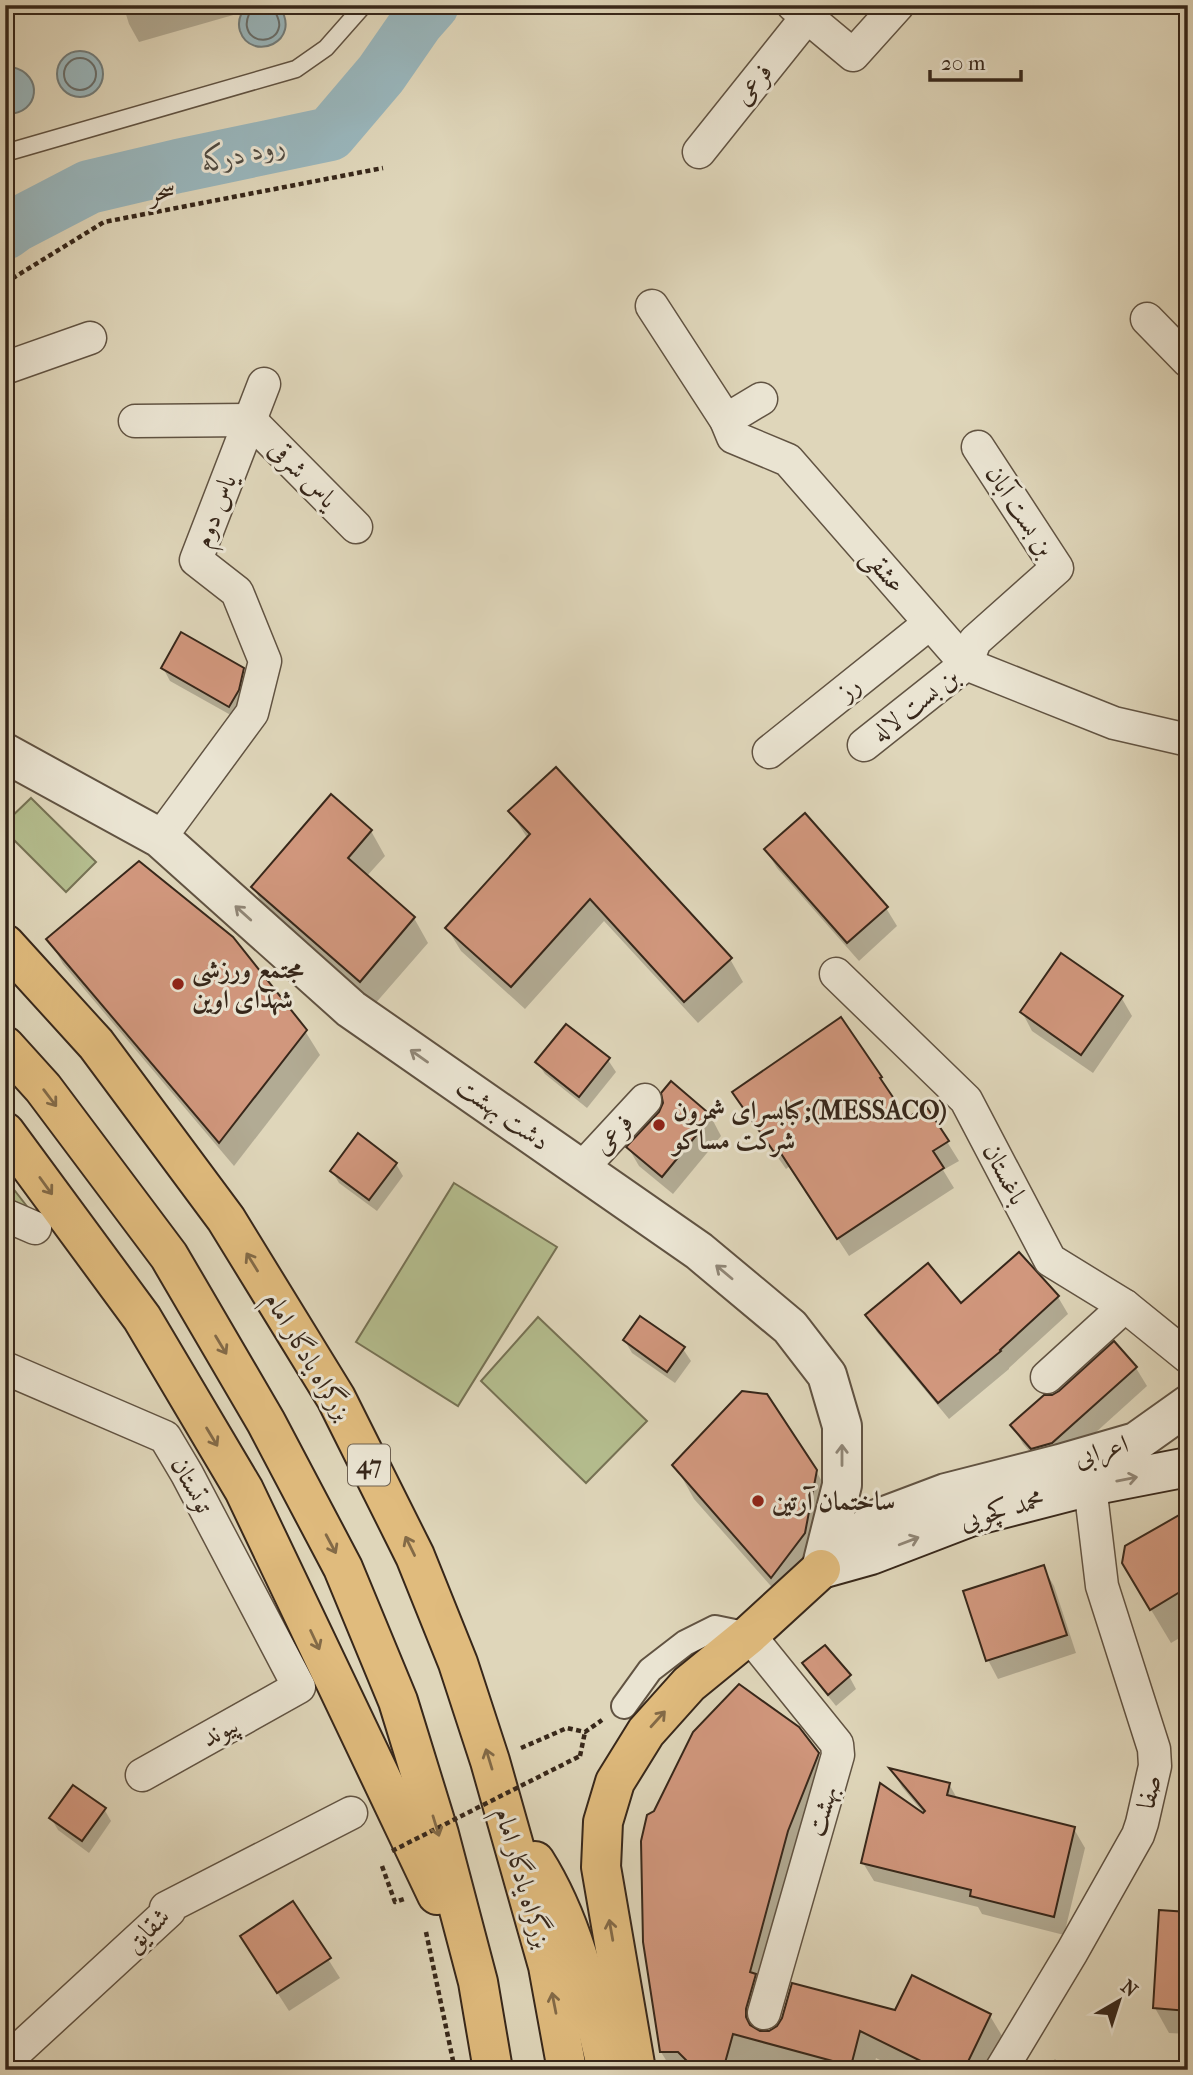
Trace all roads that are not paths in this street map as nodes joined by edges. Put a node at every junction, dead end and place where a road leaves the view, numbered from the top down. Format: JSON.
{"nodes":[{"id":1,"x":364,"y":5,"type":"edge"},
{"id":2,"x":898,"y":5,"type":"edge"},
{"id":3,"x":800,"y":11,"type":"edge"},
{"id":4,"x":699,"y":152,"type":"dead end"},
{"id":5,"x":5,"y":153,"type":"edge"},
{"id":6,"x":652,"y":306,"type":"dead end"},
{"id":7,"x":1147,"y":319,"type":"dead end"},
{"id":8,"x":90,"y":338,"type":"dead end"},
{"id":9,"x":1188,"y":361,"type":"edge"},
{"id":10,"x":5,"y":368,"type":"edge"},
{"id":11,"x":264,"y":384,"type":"dead end"},
{"id":12,"x":761,"y":399,"type":"dead end"},
{"id":13,"x":250,"y":420,"type":"junction"},
{"id":14,"x":726,"y":420,"type":"junction"},
{"id":15,"x":135,"y":421,"type":"dead end"},
{"id":16,"x":978,"y":447,"type":"dead end"},
{"id":17,"x":356,"y":527,"type":"dead end"},
{"id":18,"x":930,"y":623,"type":"junction"},
{"id":19,"x":966,"y":664,"type":"junction"},
{"id":20,"x":1188,"y":740,"type":"edge"},
{"id":21,"x":864,"y":745,"type":"dead end"},
{"id":22,"x":769,"y":752,"type":"dead end"},
{"id":23,"x":5,"y":753,"type":"edge"},
{"id":24,"x":160,"y":838,"type":"junction"},
{"id":25,"x":5,"y":944,"type":"edge"},
{"id":26,"x":836,"y":974,"type":"dead end"},
{"id":27,"x":5,"y":1046,"type":"edge"},
{"id":28,"x":645,"y":1100,"type":"dead end"},
{"id":29,"x":5,"y":1132,"type":"edge"},
{"id":30,"x":582,"y":1168,"type":"junction"},
{"id":31,"x":5,"y":1214,"type":"edge"},
{"id":32,"x":35,"y":1228,"type":"dead end"},
{"id":33,"x":1125,"y":1306,"type":"junction"},
{"id":34,"x":1188,"y":1357,"type":"edge"},
{"id":35,"x":5,"y":1368,"type":"edge"},
{"id":36,"x":1047,"y":1377,"type":"dead end"},
{"id":37,"x":1188,"y":1405,"type":"edge"},
{"id":38,"x":1188,"y":1467,"type":"edge"},
{"id":39,"x":1090,"y":1486,"type":"junction"},
{"id":40,"x":821,"y":1569,"type":"junction"},
{"id":41,"x":749,"y":1635,"type":"junction"},
{"id":42,"x":299,"y":1687,"type":"joint"},
{"id":43,"x":624,"y":1706,"type":"dead end"},
{"id":44,"x":142,"y":1775,"type":"dead end"},
{"id":45,"x":351,"y":1813,"type":"dead end"},
{"id":46,"x":504,"y":1813,"type":"junction"},
{"id":47,"x":478,"y":1982,"type":"junction"},
{"id":48,"x":764,"y":2013,"type":"dead end"},
{"id":49,"x":5,"y":2062,"type":"edge"},
{"id":50,"x":493,"y":2070,"type":"edge"},
{"id":51,"x":567,"y":2070,"type":"edge"},
{"id":52,"x":607,"y":2070,"type":"edge"},
{"id":53,"x":636,"y":2070,"type":"edge"},
{"id":54,"x":1001,"y":2070,"type":"edge"}],
"edges":[{"from":1,"to":5,"type":"lane"},
{"from":2,"to":3,"type":"street"},
{"from":3,"to":4,"type":"street","name":"فرعی"},
{"from":6,"to":14,"type":"street","name":"عشقی"},
{"from":7,"to":9,"type":"street"},
{"from":8,"to":10,"type":"street"},
{"from":11,"to":13,"type":"street","name":"یاس دوم"},
{"from":12,"to":14,"type":"street"},
{"from":13,"to":15,"type":"street"},
{"from":13,"to":17,"type":"street","name":"یاس شرقی"},
{"from":13,"to":24,"type":"street","name":"یاس دوم"},
{"from":14,"to":18,"type":"street","name":"عشقی"},
{"from":16,"to":19,"type":"street","name":"بن بست آبان"},
{"from":18,"to":19,"type":"street","name":"عشقی"},
{"from":18,"to":22,"type":"street","name":"رز"},
{"from":19,"to":20,"type":"street","name":"عشقی"},
{"from":19,"to":21,"type":"street","name":"بن بست لاله"},
{"from":23,"to":24,"type":"street","name":"دشت بهشت"},
{"from":30,"to":24,"type":"street","name":"دشت بهشت","one_way":true},
{"from":46,"to":25,"type":"highway","name":"بزرگراه یادگار امام","number":"47","one_way":true},
{"from":26,"to":33,"type":"street","name":"باغستان"},
{"from":27,"to":47,"type":"highway","one_way":true},
{"from":28,"to":30,"type":"street","name":"فرعی"},
{"from":29,"to":47,"type":"highway","one_way":true},
{"from":40,"to":30,"type":"street","name":"دشت بهشت","one_way":true},
{"from":31,"to":32,"type":"street"},
{"from":33,"to":34,"type":"street","name":"باغستان"},
{"from":33,"to":36,"type":"street"},
{"from":35,"to":42,"type":"street","name":"توتستان"},
{"from":37,"to":40,"type":"street","name":"اعرابی"},
{"from":39,"to":38,"type":"street","name":"محمد کچویی","one_way":true},
{"from":40,"to":39,"type":"street","name":"محمد کچویی","one_way":true},
{"from":39,"to":54,"type":"street","name":"صفا"},
{"from":40,"to":41,"type":"highway"},
{"from":41,"to":43,"type":"street"},
{"from":41,"to":48,"type":"street","name":"بهشت"},
{"from":53,"to":41,"type":"highway","one_way":true},
{"from":42,"to":44,"type":"street","name":"پیوند"},
{"from":45,"to":49,"type":"street","name":"شقایق"},
{"from":51,"to":46,"type":"highway","name":"بزرگراه یادگار امام","number":"47","one_way":true},
{"from":46,"to":52,"type":"highway"},
{"from":47,"to":50,"type":"highway"}]}
